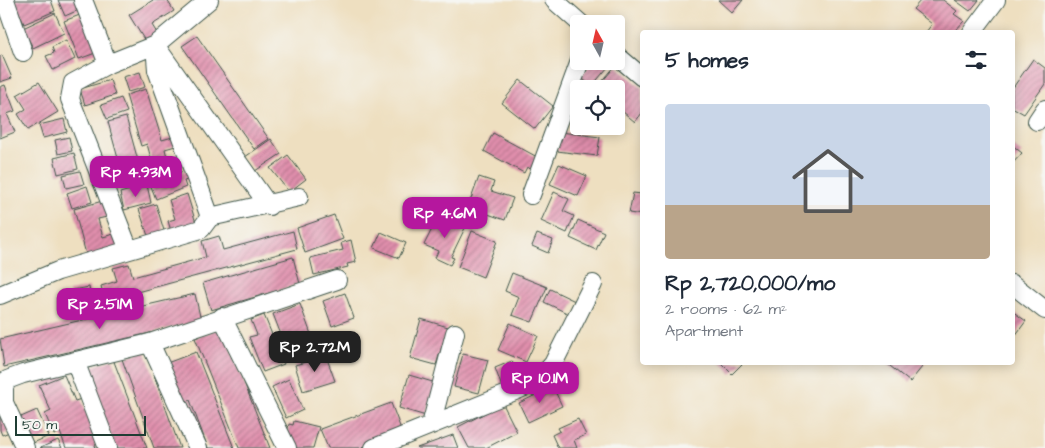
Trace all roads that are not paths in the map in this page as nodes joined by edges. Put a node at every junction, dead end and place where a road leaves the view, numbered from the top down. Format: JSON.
{"nodes":[{"id":1,"x":5,"y":0,"type":"edge"},
{"id":2,"x":83,"y":0,"type":"edge"},
{"id":3,"x":209,"y":0,"type":"edge"},
{"id":4,"x":554,"y":0,"type":"edge"},
{"id":5,"x":996,"y":0,"type":"edge"},
{"id":6,"x":571,"y":15,"type":"edge"},
{"id":7,"x":974,"y":30,"type":"edge"},
{"id":8,"x":155,"y":45,"type":"junction"},
{"id":9,"x":23,"y":52,"type":"dead end"},
{"id":10,"x":625,"y":63,"type":"edge"},
{"id":11,"x":108,"y":64,"type":"junction"},
{"id":12,"x":577,"y":70,"type":"edge"},
{"id":13,"x":640,"y":76,"type":"edge"},
{"id":14,"x":531,"y":194,"type":"dead end"},
{"id":15,"x":299,"y":197,"type":"dead end"},
{"id":16,"x":268,"y":206,"type":"junction"},
{"id":17,"x":210,"y":217,"type":"junction"},
{"id":18,"x":130,"y":250,"type":"junction"},
{"id":19,"x":337,"y":280,"type":"dead end"},
{"id":20,"x":593,"y":284,"type":"dead end"},
{"id":21,"x":1015,"y":286,"type":"edge"},
{"id":22,"x":0,"y":295,"type":"edge"},
{"id":23,"x":1045,"y":310,"type":"edge"},
{"id":24,"x":222,"y":318,"type":"junction"},
{"id":25,"x":455,"y":333,"type":"dead end"},
{"id":26,"x":150,"y":343,"type":"junction"},
{"id":27,"x":75,"y":361,"type":"junction"},
{"id":28,"x":1,"y":399,"type":"edge"},
{"id":29,"x":431,"y":425,"type":"junction"},
{"id":30,"x":25,"y":448,"type":"edge"},
{"id":31,"x":108,"y":448,"type":"edge"},
{"id":32,"x":198,"y":448,"type":"edge"},
{"id":33,"x":287,"y":448,"type":"edge"},
{"id":34,"x":374,"y":448,"type":"edge"}],
"edges":[{"from":1,"to":9,"type":"street"},
{"from":2,"to":11,"type":"street"},
{"from":3,"to":8,"type":"street"},
{"from":4,"to":6,"type":"street"},
{"from":5,"to":7,"type":"street"},
{"from":8,"to":11,"type":"street"},
{"from":8,"to":16,"type":"street"},
{"from":8,"to":17,"type":"street"},
{"from":10,"to":13,"type":"street"},
{"from":11,"to":18,"type":"street"},
{"from":12,"to":14,"type":"street"},
{"from":15,"to":16,"type":"street"},
{"from":16,"to":17,"type":"street"},
{"from":17,"to":18,"type":"street"},
{"from":18,"to":22,"type":"street"},
{"from":19,"to":24,"type":"street"},
{"from":20,"to":29,"type":"street"},
{"from":21,"to":23,"type":"street"},
{"from":24,"to":26,"type":"street"},
{"from":24,"to":33,"type":"street"},
{"from":25,"to":29,"type":"street"},
{"from":26,"to":27,"type":"street"},
{"from":26,"to":32,"type":"street"},
{"from":27,"to":28,"type":"street"},
{"from":27,"to":31,"type":"street"},
{"from":28,"to":30,"type":"street"},
{"from":29,"to":34,"type":"street"}]}
